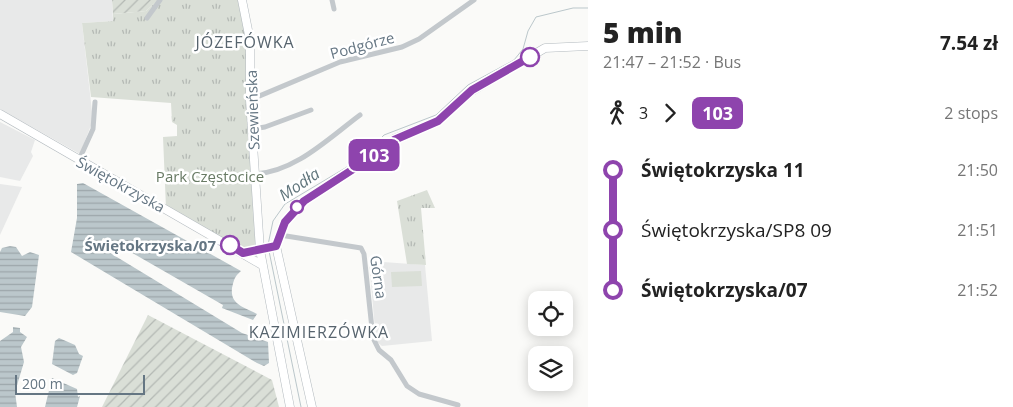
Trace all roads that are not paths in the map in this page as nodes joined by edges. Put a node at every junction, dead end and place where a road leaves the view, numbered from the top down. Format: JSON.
{"nodes":[{"id":1,"x":160,"y":0,"type":"edge"},
{"id":2,"x":242,"y":0,"type":"edge"},
{"id":3,"x":332,"y":0,"type":"edge"},
{"id":4,"x":474,"y":0,"type":"edge"},
{"id":5,"x":334,"y":9,"type":"dead end"},
{"id":6,"x":147,"y":18,"type":"dead end"},
{"id":7,"x":588,"y":46,"type":"edge"},
{"id":8,"x":250,"y":100,"type":"junction"},
{"id":9,"x":95,"y":102,"type":"dead end"},
{"id":10,"x":311,"y":110,"type":"dead end"},
{"id":11,"x":0,"y":114,"type":"edge"},
{"id":12,"x":360,"y":115,"type":"dead end"},
{"id":13,"x":252,"y":129,"type":"junction"},
{"id":14,"x":79,"y":160,"type":"junction"},
{"id":15,"x":255,"y":174,"type":"junction"},
{"id":16,"x":280,"y":235,"type":"junction"},
{"id":17,"x":268,"y":248,"type":"junction"},
{"id":18,"x":243,"y":253,"type":"junction"},
{"id":19,"x":262,"y":265,"type":"junction"},
{"id":20,"x":458,"y":405,"type":"dead end"},
{"id":21,"x":290,"y":407,"type":"edge"},
{"id":22,"x":312,"y":407,"type":"edge"}],
"edges":[{"from":1,"to":6,"type":"street"},
{"from":2,"to":8,"type":"street","name":"Szewieńska"},
{"from":3,"to":5,"type":"street"},
{"from":4,"to":8,"type":"street","name":"Podgórze"},
{"from":7,"to":16,"type":"street"},
{"from":8,"to":13,"type":"street","name":"Szewieńska"},
{"from":9,"to":14,"type":"street"},
{"from":10,"to":13,"type":"street"},
{"from":11,"to":14,"type":"street","name":"Świętokrzyska"},
{"from":12,"to":15,"type":"street"},
{"from":13,"to":15,"type":"street","name":"Szewieńska"},
{"from":14,"to":18,"type":"street","name":"Świętokrzyska"},
{"from":15,"to":17,"type":"street","name":"Szewieńska"},
{"from":16,"to":17,"type":"street"},
{"from":16,"to":20,"type":"street","name":"Górna"},
{"from":17,"to":18,"type":"street"},
{"from":17,"to":19,"type":"street"},
{"from":17,"to":22,"type":"street"},
{"from":18,"to":19,"type":"street","name":"Świętokrzyska"},
{"from":19,"to":21,"type":"street"}]}
